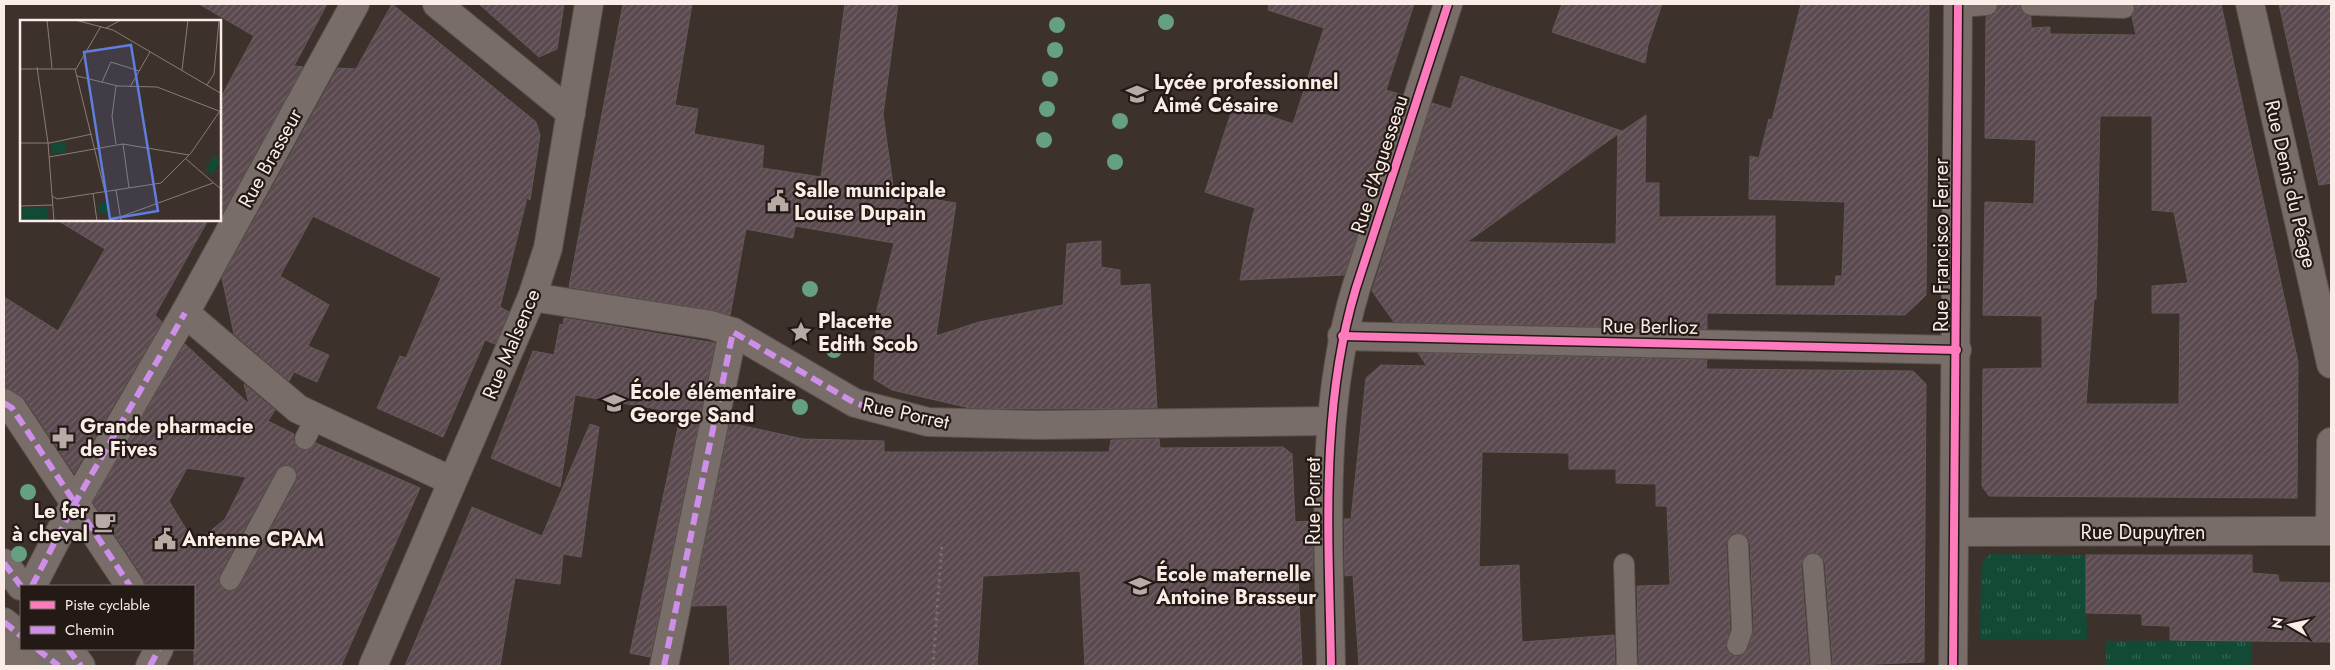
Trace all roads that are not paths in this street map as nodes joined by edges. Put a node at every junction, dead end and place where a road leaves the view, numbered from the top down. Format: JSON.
{"nodes":[{"id":1,"x":355,"y":4,"type":"edge"},
{"id":2,"x":438,"y":4,"type":"edge"},
{"id":3,"x":589,"y":4,"type":"edge"},
{"id":4,"x":1448,"y":4,"type":"edge"},
{"id":5,"x":2250,"y":4,"type":"edge"},
{"id":6,"x":1958,"y":5,"type":"edge"},
{"id":7,"x":1987,"y":5,"type":"dead end"},
{"id":8,"x":2031,"y":5,"type":"dead end"},
{"id":9,"x":2124,"y":8,"type":"dead end"},
{"id":10,"x":571,"y":113,"type":"junction"},
{"id":11,"x":532,"y":297,"type":"junction"},
{"id":12,"x":185,"y":313,"type":"junction"},
{"id":13,"x":733,"y":332,"type":"junction"},
{"id":14,"x":1342,"y":336,"type":"junction"},
{"id":15,"x":1957,"y":350,"type":"junction"},
{"id":16,"x":2331,"y":364,"type":"edge"},
{"id":17,"x":4,"y":403,"type":"edge"},
{"id":18,"x":1331,"y":421,"type":"junction"},
{"id":19,"x":2331,"y":442,"type":"edge"},
{"id":20,"x":286,"y":476,"type":"dead end"},
{"id":21,"x":452,"y":481,"type":"junction"},
{"id":22,"x":74,"y":503,"type":"junction"},
{"id":23,"x":2331,"y":531,"type":"edge"},
{"id":24,"x":1955,"y":532,"type":"junction"},
{"id":25,"x":1738,"y":544,"type":"dead end"},
{"id":26,"x":4,"y":563,"type":"edge"},
{"id":27,"x":1624,"y":564,"type":"dead end"},
{"id":28,"x":1813,"y":564,"type":"dead end"},
{"id":29,"x":230,"y":580,"type":"dead end"},
{"id":30,"x":20,"y":585,"type":"edge"},
{"id":31,"x":33,"y":585,"type":"edge"},
{"id":32,"x":129,"y":585,"type":"edge"},
{"id":33,"x":4,"y":622,"type":"edge"},
{"id":34,"x":20,"y":635,"type":"edge"},
{"id":35,"x":1738,"y":645,"type":"dead end"},
{"id":36,"x":4,"y":649,"type":"edge"},
{"id":37,"x":38,"y":650,"type":"edge"},
{"id":38,"x":69,"y":650,"type":"edge"},
{"id":39,"x":158,"y":650,"type":"edge"},
{"id":40,"x":26,"y":666,"type":"edge"},
{"id":41,"x":59,"y":666,"type":"edge"},
{"id":42,"x":81,"y":666,"type":"edge"},
{"id":43,"x":150,"y":666,"type":"edge"},
{"id":44,"x":373,"y":666,"type":"edge"},
{"id":45,"x":664,"y":666,"type":"edge"},
{"id":46,"x":1331,"y":666,"type":"edge"},
{"id":47,"x":1627,"y":666,"type":"edge"},
{"id":48,"x":1821,"y":666,"type":"edge"},
{"id":49,"x":1953,"y":666,"type":"edge"}],
"edges":[{"from":1,"to":12,"type":"street","name":"Rue Brasseur"},
{"from":2,"to":10,"type":"street"},
{"from":3,"to":10,"type":"street","name":"Rue Malsence"},
{"from":4,"to":14,"type":"street","name":"Rue d'Aguesseau"},
{"from":5,"to":16,"type":"street","name":"Rue Denis du Péage"},
{"from":6,"to":7,"type":"lane"},
{"from":6,"to":15,"type":"street","name":"Rue Francisco Ferrer"},
{"from":8,"to":9,"type":"lane"},
{"from":10,"to":11,"type":"street","name":"Rue Malsence"},
{"from":11,"to":13,"type":"street","name":"Rue Porret"},
{"from":11,"to":21,"type":"street","name":"Rue Malsence"},
{"from":12,"to":21,"type":"street"},
{"from":12,"to":22,"type":"street","name":"Rue Brasseur"},
{"from":13,"to":18,"type":"street","name":"Rue Porret"},
{"from":13,"to":45,"type":"street"},
{"from":14,"to":15,"type":"street","name":"Rue Berlioz"},
{"from":14,"to":18,"type":"street","name":"Rue Porret"},
{"from":15,"to":24,"type":"street","name":"Rue Francisco Ferrer"},
{"from":17,"to":22,"type":"street"},
{"from":18,"to":46,"type":"street","name":"Rue Porret"},
{"from":19,"to":23,"type":"street"},
{"from":20,"to":29,"type":"lane"},
{"from":21,"to":44,"type":"street","name":"Rue Malsence"},
{"from":22,"to":31,"type":"street","name":"Rue Brasseur"},
{"from":22,"to":32,"type":"street"},
{"from":23,"to":24,"type":"street","name":"Rue Dupuytren"},
{"from":24,"to":49,"type":"street","name":"Rue Francisco Ferrer"},
{"from":25,"to":35,"type":"lane"},
{"from":26,"to":30,"type":"street"},
{"from":27,"to":47,"type":"lane"},
{"from":28,"to":48,"type":"lane"},
{"from":33,"to":34,"type":"street"},
{"from":36,"to":40,"type":"main road"},
{"from":37,"to":41,"type":"street"},
{"from":38,"to":42,"type":"street"},
{"from":39,"to":43,"type":"street"}]}
